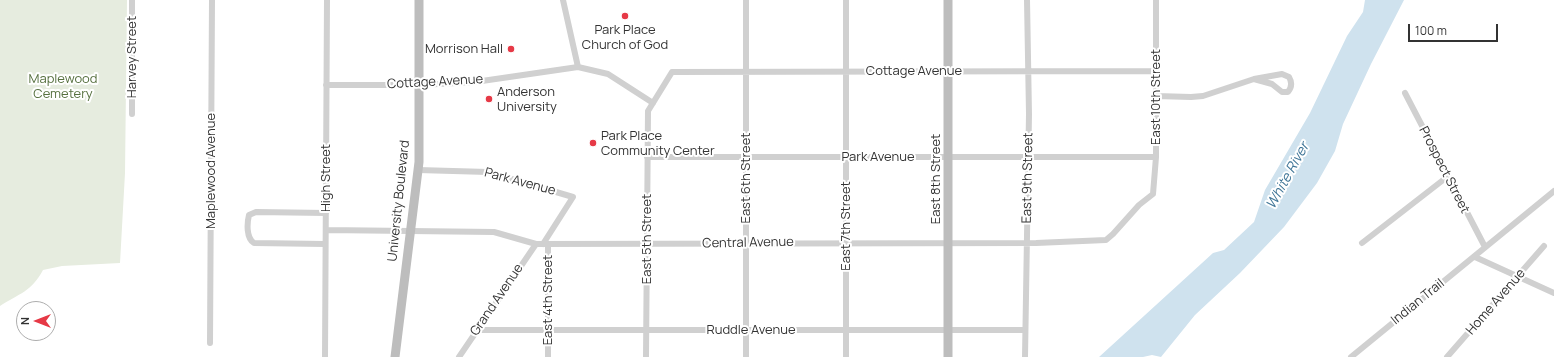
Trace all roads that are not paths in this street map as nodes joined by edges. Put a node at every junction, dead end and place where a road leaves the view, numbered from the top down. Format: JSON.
{"nodes":[{"id":1,"x":132,"y":0,"type":"edge"},
{"id":2,"x":212,"y":0,"type":"edge"},
{"id":3,"x":327,"y":0,"type":"edge"},
{"id":4,"x":419,"y":0,"type":"edge"},
{"id":5,"x":563,"y":0,"type":"edge"},
{"id":6,"x":746,"y":0,"type":"edge"},
{"id":7,"x":846,"y":0,"type":"edge"},
{"id":8,"x":948,"y":0,"type":"edge"},
{"id":9,"x":1027,"y":0,"type":"edge"},
{"id":10,"x":1156,"y":0,"type":"edge"},
{"id":11,"x":578,"y":67,"type":"junction"},
{"id":12,"x":846,"y":71,"type":"junction"},
{"id":13,"x":948,"y":71,"type":"junction"},
{"id":14,"x":1028,"y":71,"type":"junction"},
{"id":15,"x":1156,"y":71,"type":"junction"},
{"id":16,"x":672,"y":72,"type":"joint"},
{"id":17,"x":746,"y":72,"type":"junction"},
{"id":18,"x":1254,"y":79,"type":"junction"},
{"id":19,"x":420,"y":84,"type":"junction"},
{"id":20,"x":326,"y":85,"type":"junction"},
{"id":21,"x":1405,"y":92,"type":"dead end"},
{"id":22,"x":1156,"y":96,"type":"junction"},
{"id":23,"x":653,"y":103,"type":"junction"},
{"id":24,"x":132,"y":114,"type":"dead end"},
{"id":25,"x":647,"y":157,"type":"junction"},
{"id":26,"x":846,"y":157,"type":"junction"},
{"id":27,"x":949,"y":157,"type":"junction"},
{"id":28,"x":1028,"y":157,"type":"junction"},
{"id":29,"x":746,"y":158,"type":"junction"},
{"id":30,"x":1156,"y":158,"type":"junction"},
{"id":31,"x":418,"y":170,"type":"junction"},
{"id":32,"x":1447,"y":177,"type":"junction"},
{"id":33,"x":1554,"y":191,"type":"edge"},
{"id":34,"x":1153,"y":194,"type":"joint"},
{"id":35,"x":326,"y":213,"type":"junction"},
{"id":36,"x":326,"y":230,"type":"junction"},
{"id":37,"x":410,"y":232,"type":"junction"},
{"id":38,"x":746,"y":243,"type":"junction"},
{"id":39,"x":846,"y":243,"type":"junction"},
{"id":40,"x":949,"y":243,"type":"junction"},
{"id":41,"x":1027,"y":243,"type":"junction"},
{"id":42,"x":1362,"y":243,"type":"dead end"},
{"id":43,"x":326,"y":244,"type":"junction"},
{"id":44,"x":536,"y":244,"type":"junction"},
{"id":45,"x":546,"y":244,"type":"junction"},
{"id":46,"x":647,"y":244,"type":"junction"},
{"id":47,"x":1544,"y":246,"type":"dead end"},
{"id":48,"x":1485,"y":247,"type":"junction"},
{"id":49,"x":1475,"y":257,"type":"junction"},
{"id":50,"x":1518,"y":277,"type":"junction"},
{"id":51,"x":1554,"y":293,"type":"edge"},
{"id":52,"x":477,"y":330,"type":"junction"},
{"id":53,"x":548,"y":330,"type":"junction"},
{"id":54,"x":646,"y":330,"type":"junction"},
{"id":55,"x":746,"y":330,"type":"junction"},
{"id":56,"x":846,"y":330,"type":"junction"},
{"id":57,"x":949,"y":330,"type":"junction"},
{"id":58,"x":1025,"y":330,"type":"junction"},
{"id":59,"x":210,"y":343,"type":"dead end"},
{"id":60,"x":325,"y":357,"type":"edge"},
{"id":61,"x":395,"y":357,"type":"edge"},
{"id":62,"x":459,"y":357,"type":"edge"},
{"id":63,"x":548,"y":357,"type":"edge"},
{"id":64,"x":646,"y":357,"type":"edge"},
{"id":65,"x":746,"y":357,"type":"edge"},
{"id":66,"x":846,"y":357,"type":"edge"},
{"id":67,"x":948,"y":357,"type":"edge"},
{"id":68,"x":1025,"y":357,"type":"edge"},
{"id":69,"x":1351,"y":357,"type":"edge"},
{"id":70,"x":1447,"y":357,"type":"edge"}],
"edges":[{"from":1,"to":24,"type":"street","name":"Harvey Street"},
{"from":2,"to":59,"type":"street","name":"Maplewood Avenue"},
{"from":3,"to":20,"type":"street","name":"High Street"},
{"from":4,"to":19,"type":"main road","name":"University Boulevard"},
{"from":5,"to":11,"type":"street"},
{"from":6,"to":17,"type":"street","name":"East 6th Street"},
{"from":7,"to":12,"type":"street","name":"East 7th Street"},
{"from":8,"to":13,"type":"main road","name":"East 8th Street"},
{"from":9,"to":14,"type":"street","name":"East 9th Street"},
{"from":10,"to":15,"type":"street","name":"East 10th Street"},
{"from":11,"to":19,"type":"street","name":"Cottage Avenue"},
{"from":11,"to":23,"type":"street","name":"Cottage Avenue"},
{"from":12,"to":13,"type":"street","name":"Cottage Avenue"},
{"from":12,"to":17,"type":"street","name":"Cottage Avenue"},
{"from":12,"to":26,"type":"street","name":"East 7th Street"},
{"from":13,"to":14,"type":"street","name":"Cottage Avenue"},
{"from":13,"to":27,"type":"main road","name":"East 8th Street"},
{"from":14,"to":15,"type":"street","name":"Cottage Avenue"},
{"from":14,"to":28,"type":"street","name":"East 9th Street"},
{"from":15,"to":22,"type":"street","name":"East 10th Street"},
{"from":16,"to":17,"type":"street","name":"Cottage Avenue"},
{"from":16,"to":23,"type":"street","name":"East 5th Street"},
{"from":17,"to":29,"type":"street","name":"East 6th Street"},
{"from":18,"to":18,"type":"street"},
{"from":18,"to":22,"type":"street"},
{"from":19,"to":20,"type":"street","name":"Cottage Avenue"},
{"from":19,"to":31,"type":"main road","name":"University Boulevard"},
{"from":20,"to":35,"type":"street","name":"High Street"},
{"from":21,"to":32,"type":"street","name":"Prospect Street"},
{"from":22,"to":30,"type":"street","name":"East 10th Street"},
{"from":23,"to":25,"type":"street","name":"East 5th Street"},
{"from":25,"to":29,"type":"street","name":"Park Avenue"},
{"from":25,"to":46,"type":"street","name":"East 5th Street"},
{"from":26,"to":27,"type":"street","name":"Park Avenue"},
{"from":26,"to":29,"type":"street","name":"Park Avenue"},
{"from":26,"to":39,"type":"street","name":"East 7th Street"},
{"from":27,"to":28,"type":"street","name":"Park Avenue"},
{"from":27,"to":40,"type":"main road","name":"East 8th Street"},
{"from":28,"to":30,"type":"street","name":"Park Avenue"},
{"from":28,"to":41,"type":"street","name":"East 9th Street"},
{"from":29,"to":38,"type":"street","name":"East 6th Street"},
{"from":30,"to":34,"type":"street","name":"East 10th Street"},
{"from":31,"to":37,"type":"main road","name":"University Boulevard"},
{"from":31,"to":45,"type":"street","name":"Park Avenue"},
{"from":32,"to":42,"type":"street"},
{"from":32,"to":48,"type":"street","name":"Prospect Street"},
{"from":33,"to":48,"type":"street","name":"Indian Trail"},
{"from":34,"to":41,"type":"street","name":"Central Avenue"},
{"from":35,"to":36,"type":"street","name":"High Street"},
{"from":35,"to":43,"type":"street"},
{"from":36,"to":37,"type":"street","name":"Central Avenue"},
{"from":36,"to":43,"type":"street","name":"High Street"},
{"from":37,"to":44,"type":"street","name":"Central Avenue"},
{"from":37,"to":61,"type":"main road","name":"University Boulevard"},
{"from":38,"to":39,"type":"street","name":"Central Avenue"},
{"from":38,"to":46,"type":"street","name":"Central Avenue"},
{"from":38,"to":55,"type":"street","name":"East 6th Street"},
{"from":39,"to":40,"type":"street","name":"Central Avenue"},
{"from":39,"to":56,"type":"street","name":"East 7th Street"},
{"from":40,"to":41,"type":"street","name":"Central Avenue"},
{"from":40,"to":57,"type":"main road","name":"East 8th Street"},
{"from":41,"to":58,"type":"street","name":"East 9th Street"},
{"from":43,"to":60,"type":"street","name":"High Street"},
{"from":44,"to":45,"type":"street","name":"Central Avenue"},
{"from":44,"to":52,"type":"street","name":"Grand Avenue"},
{"from":45,"to":46,"type":"street","name":"Central Avenue"},
{"from":45,"to":53,"type":"street","name":"East 4th Street"},
{"from":46,"to":54,"type":"street","name":"East 5th Street"},
{"from":47,"to":50,"type":"street","name":"Home Avenue"},
{"from":48,"to":49,"type":"street","name":"Indian Trail"},
{"from":49,"to":50,"type":"street"},
{"from":49,"to":69,"type":"street","name":"Indian Trail"},
{"from":50,"to":51,"type":"street"},
{"from":50,"to":70,"type":"street","name":"Home Avenue"},
{"from":52,"to":53,"type":"street","name":"Ruddle Avenue"},
{"from":52,"to":62,"type":"street","name":"Grand Avenue"},
{"from":53,"to":54,"type":"street","name":"Ruddle Avenue"},
{"from":53,"to":63,"type":"street","name":"East 4th Street"},
{"from":54,"to":55,"type":"street","name":"Ruddle Avenue"},
{"from":54,"to":64,"type":"street","name":"East 5th Street"},
{"from":55,"to":56,"type":"street","name":"Ruddle Avenue"},
{"from":55,"to":65,"type":"street","name":"East 6th Street"},
{"from":56,"to":57,"type":"street","name":"Ruddle Avenue"},
{"from":56,"to":66,"type":"street","name":"East 7th Street"},
{"from":57,"to":58,"type":"street","name":"Ruddle Avenue"},
{"from":57,"to":67,"type":"main road","name":"East 8th Street"},
{"from":58,"to":68,"type":"street","name":"East 9th Street"}]}
